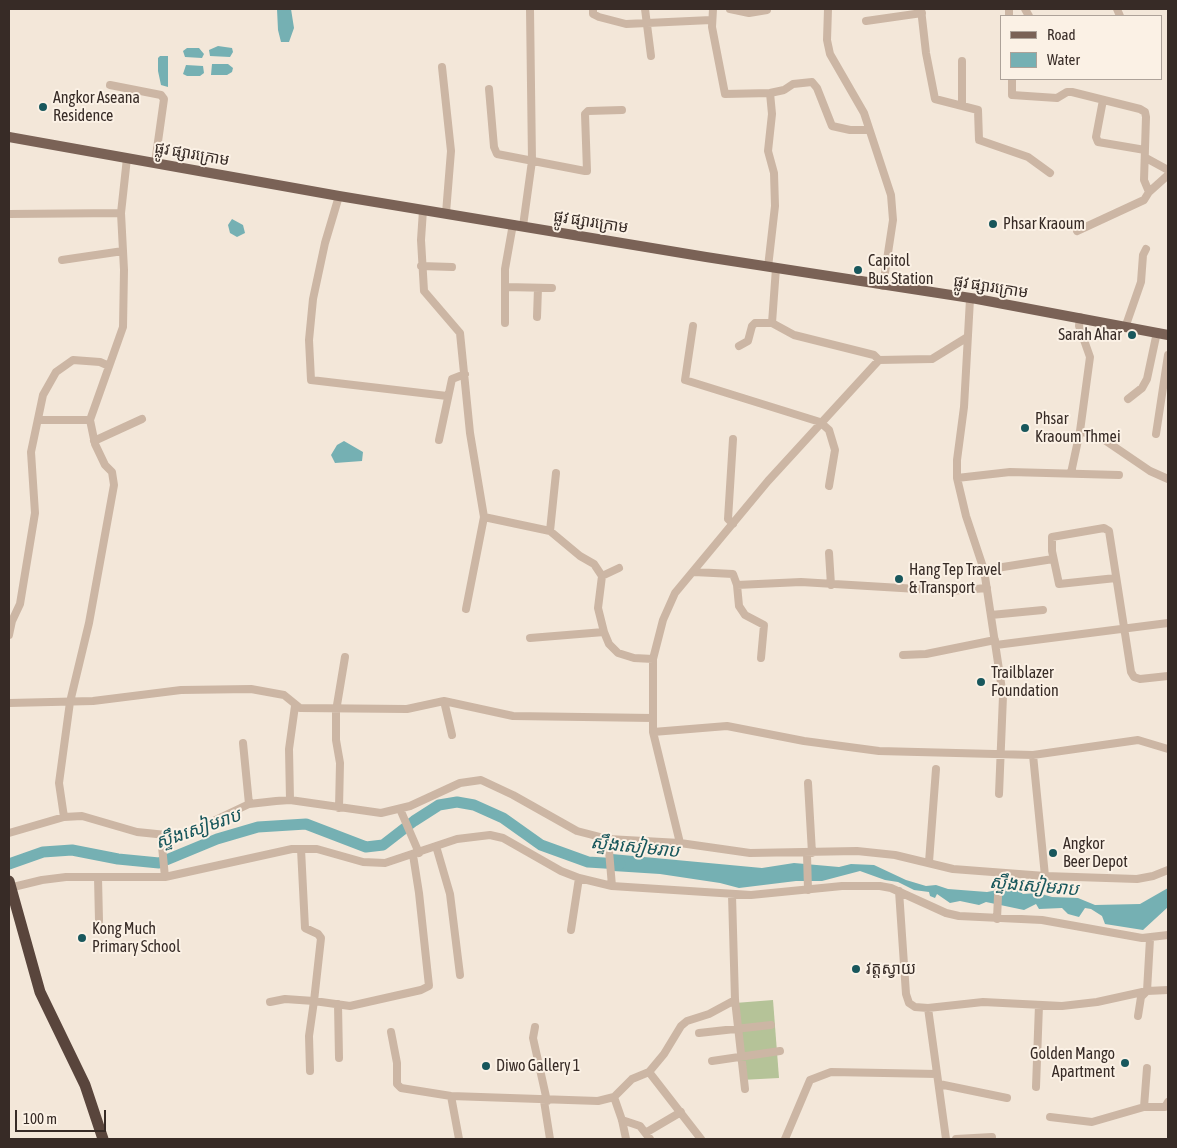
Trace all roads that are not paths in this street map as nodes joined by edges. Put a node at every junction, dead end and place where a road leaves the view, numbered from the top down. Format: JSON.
{"nodes":[{"id":1,"x":530,"y":9,"type":"edge"},
{"id":2,"x":593,"y":9,"type":"edge"},
{"id":3,"x":645,"y":9,"type":"edge"},
{"id":4,"x":713,"y":9,"type":"edge"},
{"id":5,"x":730,"y":9,"type":"edge"},
{"id":6,"x":828,"y":9,"type":"edge"},
{"id":7,"x":889,"y":9,"type":"edge"},
{"id":8,"x":767,"y":10,"type":"dead end"},
{"id":9,"x":921,"y":11,"type":"edge"},
{"id":10,"x":889,"y":18,"type":"junction"},
{"id":11,"x":711,"y":20,"type":"junction"},
{"id":12,"x":866,"y":21,"type":"dead end"},
{"id":13,"x":648,"y":22,"type":"junction"},
{"id":14,"x":651,"y":56,"type":"dead end"},
{"id":15,"x":962,"y":61,"type":"dead end"},
{"id":16,"x":442,"y":67,"type":"dead end"},
{"id":17,"x":1012,"y":80,"type":"edge"},
{"id":18,"x":110,"y":85,"type":"dead end"},
{"id":19,"x":489,"y":89,"type":"dead end"},
{"id":20,"x":770,"y":93,"type":"junction"},
{"id":21,"x":1103,"y":100,"type":"junction"},
{"id":22,"x":962,"y":106,"type":"junction"},
{"id":23,"x":622,"y":110,"type":"dead end"},
{"id":24,"x":869,"y":130,"type":"junction"},
{"id":25,"x":9,"y":136,"type":"edge"},
{"id":26,"x":1146,"y":154,"type":"junction"},
{"id":27,"x":127,"y":158,"type":"junction"},
{"id":28,"x":532,"y":161,"type":"junction"},
{"id":29,"x":155,"y":163,"type":"junction"},
{"id":30,"x":1168,"y":170,"type":"edge"},
{"id":31,"x":1050,"y":173,"type":"dead end"},
{"id":32,"x":1168,"y":175,"type":"edge"},
{"id":33,"x":1149,"y":192,"type":"junction"},
{"id":34,"x":339,"y":196,"type":"junction"},
{"id":35,"x":423,"y":210,"type":"junction"},
{"id":36,"x":121,"y":213,"type":"junction"},
{"id":37,"x":446,"y":213,"type":"junction"},
{"id":38,"x":9,"y":214,"type":"edge"},
{"id":39,"x":518,"y":225,"type":"junction"},
{"id":40,"x":1077,"y":231,"type":"dead end"},
{"id":41,"x":1146,"y":249,"type":"dead end"},
{"id":42,"x":123,"y":251,"type":"junction"},
{"id":43,"x":62,"y":260,"type":"dead end"},
{"id":44,"x":421,"y":266,"type":"junction"},
{"id":45,"x":452,"y":267,"type":"dead end"},
{"id":46,"x":772,"y":268,"type":"junction"},
{"id":47,"x":882,"y":286,"type":"junction"},
{"id":48,"x":505,"y":287,"type":"junction"},
{"id":49,"x":538,"y":288,"type":"junction"},
{"id":50,"x":552,"y":288,"type":"dead end"},
{"id":51,"x":970,"y":299,"type":"junction"},
{"id":52,"x":537,"y":317,"type":"dead end"},
{"id":53,"x":1080,"y":317,"type":"junction"},
{"id":54,"x":505,"y":323,"type":"dead end"},
{"id":55,"x":772,"y":323,"type":"junction"},
{"id":56,"x":1126,"y":325,"type":"junction"},
{"id":57,"x":693,"y":326,"type":"dead end"},
{"id":58,"x":1157,"y":332,"type":"junction"},
{"id":59,"x":1168,"y":335,"type":"edge"},
{"id":60,"x":966,"y":338,"type":"junction"},
{"id":61,"x":739,"y":346,"type":"dead end"},
{"id":62,"x":1168,"y":355,"type":"edge"},
{"id":63,"x":879,"y":360,"type":"junction"},
{"id":64,"x":109,"y":366,"type":"junction"},
{"id":65,"x":465,"y":374,"type":"junction"},
{"id":66,"x":447,"y":396,"type":"junction"},
{"id":67,"x":1128,"y":399,"type":"dead end"},
{"id":68,"x":142,"y":419,"type":"dead end"},
{"id":69,"x":38,"y":420,"type":"junction"},
{"id":70,"x":90,"y":420,"type":"junction"},
{"id":71,"x":820,"y":422,"type":"junction"},
{"id":72,"x":1080,"y":432,"type":"junction"},
{"id":73,"x":1156,"y":434,"type":"dead end"},
{"id":74,"x":733,"y":439,"type":"dead end"},
{"id":75,"x":438,"y":440,"type":"dead end"},
{"id":76,"x":94,"y":441,"type":"junction"},
{"id":77,"x":556,"y":473,"type":"dead end"},
{"id":78,"x":1071,"y":473,"type":"junction"},
{"id":79,"x":1119,"y":475,"type":"dead end"},
{"id":80,"x":957,"y":478,"type":"junction"},
{"id":81,"x":1168,"y":480,"type":"edge"},
{"id":82,"x":830,"y":486,"type":"dead end"},
{"id":83,"x":484,"y":517,"type":"junction"},
{"id":84,"x":733,"y":524,"type":"junction"},
{"id":85,"x":550,"y":531,"type":"junction"},
{"id":86,"x":829,"y":553,"type":"dead end"},
{"id":87,"x":1053,"y":560,"type":"junction"},
{"id":88,"x":619,"y":568,"type":"dead end"},
{"id":89,"x":984,"y":570,"type":"junction"},
{"id":90,"x":694,"y":572,"type":"junction"},
{"id":91,"x":602,"y":576,"type":"junction"},
{"id":92,"x":1116,"y":578,"type":"junction"},
{"id":93,"x":737,"y":585,"type":"junction"},
{"id":94,"x":831,"y":585,"type":"junction"},
{"id":95,"x":987,"y":588,"type":"junction"},
{"id":96,"x":466,"y":609,"type":"dead end"},
{"id":97,"x":1043,"y":610,"type":"dead end"},
{"id":98,"x":991,"y":616,"type":"junction"},
{"id":99,"x":1168,"y":623,"type":"edge"},
{"id":100,"x":1124,"y":629,"type":"junction"},
{"id":101,"x":604,"y":632,"type":"junction"},
{"id":102,"x":9,"y":635,"type":"edge"},
{"id":103,"x":530,"y":638,"type":"dead end"},
{"id":104,"x":995,"y":642,"type":"junction"},
{"id":105,"x":903,"y":655,"type":"dead end"},
{"id":106,"x":346,"y":657,"type":"dead end"},
{"id":107,"x":761,"y":658,"type":"dead end"},
{"id":108,"x":654,"y":659,"type":"junction"},
{"id":109,"x":1168,"y":676,"type":"edge"},
{"id":110,"x":9,"y":702,"type":"edge"},
{"id":111,"x":70,"y":702,"type":"junction"},
{"id":112,"x":444,"y":702,"type":"junction"},
{"id":113,"x":295,"y":706,"type":"junction"},
{"id":114,"x":337,"y":707,"type":"junction"},
{"id":115,"x":654,"y":718,"type":"junction"},
{"id":116,"x":653,"y":732,"type":"junction"},
{"id":117,"x":452,"y":735,"type":"dead end"},
{"id":118,"x":243,"y":742,"type":"dead end"},
{"id":119,"x":1168,"y":749,"type":"edge"},
{"id":120,"x":1002,"y":755,"type":"junction"},
{"id":121,"x":1032,"y":755,"type":"junction"},
{"id":122,"x":936,"y":769,"type":"dead end"},
{"id":123,"x":808,"y":783,"type":"dead end"},
{"id":124,"x":999,"y":794,"type":"dead end"},
{"id":125,"x":290,"y":800,"type":"junction"},
{"id":126,"x":249,"y":804,"type":"junction"},
{"id":127,"x":339,"y":808,"type":"junction"},
{"id":128,"x":400,"y":809,"type":"junction"},
{"id":129,"x":64,"y":817,"type":"junction"},
{"id":130,"x":9,"y":833,"type":"edge"},
{"id":131,"x":161,"y":836,"type":"junction"},
{"id":132,"x":608,"y":843,"type":"junction"},
{"id":133,"x":680,"y":843,"type":"junction"},
{"id":134,"x":436,"y":846,"type":"junction"},
{"id":135,"x":301,"y":849,"type":"junction"},
{"id":136,"x":416,"y":854,"type":"junction"},
{"id":137,"x":809,"y":856,"type":"junction"},
{"id":138,"x":929,"y":862,"type":"junction"},
{"id":139,"x":1168,"y":870,"type":"edge"},
{"id":140,"x":999,"y":873,"type":"junction"},
{"id":141,"x":165,"y":875,"type":"junction"},
{"id":142,"x":1045,"y":876,"type":"junction"},
{"id":143,"x":98,"y":877,"type":"junction"},
{"id":144,"x":579,"y":878,"type":"junction"},
{"id":145,"x":611,"y":883,"type":"junction"},
{"id":146,"x":10,"y":886,"type":"edge"},
{"id":147,"x":808,"y":888,"type":"junction"},
{"id":148,"x":899,"y":891,"type":"junction"},
{"id":149,"x":732,"y":894,"type":"junction"},
{"id":150,"x":997,"y":916,"type":"junction"},
{"id":151,"x":99,"y":921,"type":"dead end"},
{"id":152,"x":571,"y":930,"type":"dead end"},
{"id":153,"x":1168,"y":935,"type":"edge"},
{"id":154,"x":1150,"y":939,"type":"junction"},
{"id":155,"x":460,"y":975,"type":"dead end"},
{"id":156,"x":1168,"y":990,"type":"edge"},
{"id":157,"x":1147,"y":991,"type":"junction"},
{"id":158,"x":735,"y":1000,"type":"junction"},
{"id":159,"x":314,"y":1001,"type":"junction"},
{"id":160,"x":270,"y":1002,"type":"dead end"},
{"id":161,"x":338,"y":1004,"type":"junction"},
{"id":162,"x":1039,"y":1005,"type":"junction"},
{"id":163,"x":928,"y":1008,"type":"junction"},
{"id":164,"x":1138,"y":1016,"type":"dead end"},
{"id":165,"x":535,"y":1026,"type":"dead end"},
{"id":166,"x":771,"y":1026,"type":"dead end"},
{"id":167,"x":738,"y":1029,"type":"junction"},
{"id":168,"x":391,"y":1032,"type":"dead end"},
{"id":169,"x":699,"y":1033,"type":"dead end"},
{"id":170,"x":780,"y":1051,"type":"dead end"},
{"id":171,"x":741,"y":1055,"type":"junction"},
{"id":172,"x":339,"y":1058,"type":"dead end"},
{"id":173,"x":712,"y":1061,"type":"dead end"},
{"id":174,"x":1147,"y":1068,"type":"dead end"},
{"id":175,"x":310,"y":1071,"type":"dead end"},
{"id":176,"x":649,"y":1072,"type":"junction"},
{"id":177,"x":937,"y":1074,"type":"junction"},
{"id":178,"x":938,"y":1084,"type":"junction"},
{"id":179,"x":1036,"y":1087,"type":"dead end"},
{"id":180,"x":745,"y":1089,"type":"dead end"},
{"id":181,"x":451,"y":1096,"type":"junction"},
{"id":182,"x":614,"y":1096,"type":"junction"},
{"id":183,"x":1007,"y":1098,"type":"dead end"},
{"id":184,"x":545,"y":1101,"type":"junction"},
{"id":185,"x":1168,"y":1102,"type":"edge"},
{"id":186,"x":1144,"y":1107,"type":"junction"},
{"id":187,"x":681,"y":1112,"type":"junction"},
{"id":188,"x":1050,"y":1116,"type":"dead end"},
{"id":189,"x":622,"y":1120,"type":"junction"},
{"id":190,"x":649,"y":1136,"type":"edge"},
{"id":191,"x":992,"y":1137,"type":"dead end"},
{"id":192,"x":970,"y":1138,"type":"edge"},
{"id":193,"x":104,"y":1139,"type":"edge"},
{"id":194,"x":459,"y":1139,"type":"edge"},
{"id":195,"x":550,"y":1139,"type":"edge"},
{"id":196,"x":626,"y":1139,"type":"edge"},
{"id":197,"x":701,"y":1139,"type":"edge"},
{"id":198,"x":784,"y":1139,"type":"edge"},
{"id":199,"x":946,"y":1139,"type":"edge"},
{"id":200,"x":956,"y":1139,"type":"edge"}],
"edges":[{"from":1,"to":28,"type":"street"},
{"from":2,"to":13,"type":"street"},
{"from":3,"to":13,"type":"street"},
{"from":4,"to":11,"type":"street"},
{"from":5,"to":8,"type":"street"},
{"from":6,"to":24,"type":"street"},
{"from":7,"to":10,"type":"street"},
{"from":9,"to":10,"type":"street"},
{"from":9,"to":22,"type":"street"},
{"from":10,"to":12,"type":"street"},
{"from":11,"to":13,"type":"street"},
{"from":11,"to":20,"type":"street"},
{"from":13,"to":14,"type":"street"},
{"from":15,"to":22,"type":"street"},
{"from":16,"to":37,"type":"street"},
{"from":17,"to":21,"type":"street"},
{"from":18,"to":29,"type":"street"},
{"from":19,"to":28,"type":"street"},
{"from":20,"to":24,"type":"street"},
{"from":20,"to":46,"type":"street"},
{"from":21,"to":26,"type":"street"},
{"from":21,"to":26,"type":"street"},
{"from":22,"to":31,"type":"street"},
{"from":23,"to":28,"type":"street"},
{"from":24,"to":47,"type":"street"},
{"from":25,"to":27,"type":"main road","name":"ផ្លូវ ផ្សារក្រោម"},
{"from":26,"to":30,"type":"street"},
{"from":26,"to":33,"type":"street"},
{"from":27,"to":29,"type":"main road","name":"ផ្លូវ ផ្សារក្រោម"},
{"from":27,"to":36,"type":"street"},
{"from":28,"to":39,"type":"street"},
{"from":29,"to":34,"type":"main road","name":"ផ្លូវ ផ្សារក្រោម"},
{"from":32,"to":33,"type":"street"},
{"from":33,"to":40,"type":"street"},
{"from":34,"to":35,"type":"main road","name":"ផ្លូវ ផ្សារក្រោម"},
{"from":34,"to":66,"type":"street"},
{"from":35,"to":37,"type":"main road","name":"ផ្លូវ ផ្សារក្រោម"},
{"from":35,"to":44,"type":"street"},
{"from":36,"to":38,"type":"street"},
{"from":36,"to":42,"type":"street"},
{"from":37,"to":39,"type":"main road","name":"ផ្លូវ ផ្សារក្រោម"},
{"from":39,"to":46,"type":"main road","name":"ផ្លូវ ផ្សារក្រោម"},
{"from":39,"to":48,"type":"street"},
{"from":41,"to":56,"type":"street"},
{"from":42,"to":43,"type":"street"},
{"from":42,"to":64,"type":"street"},
{"from":44,"to":45,"type":"street"},
{"from":44,"to":65,"type":"street"},
{"from":46,"to":47,"type":"main road","name":"ផ្លូវ ផ្សារក្រោម"},
{"from":46,"to":55,"type":"street"},
{"from":47,"to":51,"type":"main road","name":"ផ្លូវ ផ្សារក្រោម"},
{"from":48,"to":49,"type":"street"},
{"from":48,"to":54,"type":"street"},
{"from":49,"to":50,"type":"street"},
{"from":49,"to":52,"type":"street"},
{"from":51,"to":53,"type":"main road","name":"ផ្លូវ ផ្សារក្រោម"},
{"from":51,"to":60,"type":"street"},
{"from":53,"to":56,"type":"main road","name":"ផ្លូវ ផ្សារក្រោម"},
{"from":53,"to":72,"type":"street"},
{"from":55,"to":61,"type":"street"},
{"from":55,"to":63,"type":"street"},
{"from":56,"to":58,"type":"main road","name":"ផ្លូវ ផ្សារក្រោម"},
{"from":57,"to":71,"type":"street"},
{"from":58,"to":59,"type":"main road","name":"ផ្លូវ ផ្សារក្រោម"},
{"from":58,"to":67,"type":"street"},
{"from":60,"to":63,"type":"street"},
{"from":60,"to":80,"type":"street"},
{"from":62,"to":73,"type":"street"},
{"from":63,"to":71,"type":"street"},
{"from":64,"to":69,"type":"street"},
{"from":64,"to":70,"type":"street"},
{"from":65,"to":66,"type":"street"},
{"from":65,"to":83,"type":"street"},
{"from":66,"to":75,"type":"street"},
{"from":68,"to":76,"type":"street"},
{"from":69,"to":70,"type":"street"},
{"from":69,"to":102,"type":"street"},
{"from":70,"to":76,"type":"street"},
{"from":71,"to":82,"type":"street"},
{"from":71,"to":84,"type":"street"},
{"from":72,"to":78,"type":"street"},
{"from":72,"to":81,"type":"street"},
{"from":74,"to":84,"type":"street"},
{"from":76,"to":111,"type":"street"},
{"from":77,"to":85,"type":"street"},
{"from":78,"to":79,"type":"street"},
{"from":78,"to":80,"type":"street"},
{"from":80,"to":89,"type":"street"},
{"from":83,"to":85,"type":"street"},
{"from":83,"to":96,"type":"street"},
{"from":84,"to":90,"type":"street"},
{"from":85,"to":91,"type":"street"},
{"from":86,"to":94,"type":"street"},
{"from":87,"to":89,"type":"street"},
{"from":87,"to":92,"type":"street"},
{"from":87,"to":92,"type":"street"},
{"from":88,"to":91,"type":"street"},
{"from":89,"to":95,"type":"street"},
{"from":90,"to":93,"type":"street"},
{"from":90,"to":108,"type":"street"},
{"from":91,"to":101,"type":"street"},
{"from":92,"to":100,"type":"street"},
{"from":93,"to":94,"type":"street"},
{"from":93,"to":107,"type":"street"},
{"from":94,"to":95,"type":"street"},
{"from":95,"to":98,"type":"street"},
{"from":97,"to":98,"type":"street"},
{"from":98,"to":104,"type":"street"},
{"from":99,"to":100,"type":"street"},
{"from":100,"to":104,"type":"street"},
{"from":100,"to":109,"type":"street"},
{"from":101,"to":103,"type":"street"},
{"from":101,"to":108,"type":"street"},
{"from":104,"to":105,"type":"street"},
{"from":104,"to":120,"type":"street"},
{"from":106,"to":114,"type":"street"},
{"from":108,"to":115,"type":"street"},
{"from":110,"to":111,"type":"street"},
{"from":111,"to":113,"type":"street"},
{"from":111,"to":129,"type":"street"},
{"from":112,"to":114,"type":"street"},
{"from":112,"to":115,"type":"street"},
{"from":112,"to":117,"type":"street"},
{"from":113,"to":114,"type":"street"},
{"from":113,"to":125,"type":"street"},
{"from":114,"to":127,"type":"street"},
{"from":115,"to":116,"type":"street"},
{"from":116,"to":120,"type":"street"},
{"from":116,"to":133,"type":"street"},
{"from":118,"to":126,"type":"street"},
{"from":119,"to":121,"type":"street"},
{"from":120,"to":121,"type":"street"},
{"from":120,"to":124,"type":"street"},
{"from":121,"to":142,"type":"street"},
{"from":122,"to":138,"type":"street"},
{"from":123,"to":137,"type":"street"},
{"from":125,"to":126,"type":"street"},
{"from":125,"to":127,"type":"street"},
{"from":126,"to":131,"type":"street"},
{"from":127,"to":128,"type":"street"},
{"from":128,"to":132,"type":"street"},
{"from":128,"to":136,"type":"street"},
{"from":129,"to":130,"type":"street"},
{"from":129,"to":131,"type":"street"},
{"from":131,"to":141,"type":"street"},
{"from":132,"to":133,"type":"street"},
{"from":132,"to":145,"type":"street"},
{"from":133,"to":137,"type":"street"},
{"from":134,"to":136,"type":"street"},
{"from":134,"to":144,"type":"street"},
{"from":134,"to":155,"type":"street"},
{"from":135,"to":136,"type":"street"},
{"from":135,"to":141,"type":"street"},
{"from":135,"to":159,"type":"street"},
{"from":136,"to":161,"type":"street"},
{"from":137,"to":138,"type":"street"},
{"from":137,"to":147,"type":"street"},
{"from":138,"to":140,"type":"street"},
{"from":139,"to":142,"type":"street"},
{"from":140,"to":142,"type":"street"},
{"from":140,"to":150,"type":"street"},
{"from":141,"to":143,"type":"street"},
{"from":143,"to":146,"type":"street"},
{"from":143,"to":151,"type":"street"},
{"from":144,"to":145,"type":"street"},
{"from":144,"to":152,"type":"street"},
{"from":145,"to":149,"type":"street"},
{"from":146,"to":193,"type":"highway"},
{"from":147,"to":148,"type":"street"},
{"from":147,"to":149,"type":"street"},
{"from":148,"to":150,"type":"street"},
{"from":148,"to":163,"type":"street"},
{"from":149,"to":158,"type":"street"},
{"from":150,"to":154,"type":"street"},
{"from":153,"to":154,"type":"street"},
{"from":154,"to":157,"type":"street"},
{"from":156,"to":157,"type":"street"},
{"from":157,"to":162,"type":"street"},
{"from":157,"to":164,"type":"street"},
{"from":158,"to":167,"type":"street"},
{"from":158,"to":176,"type":"street"},
{"from":159,"to":160,"type":"street"},
{"from":159,"to":161,"type":"street"},
{"from":159,"to":175,"type":"street"},
{"from":161,"to":172,"type":"street"},
{"from":162,"to":163,"type":"street"},
{"from":162,"to":179,"type":"street"},
{"from":163,"to":177,"type":"street"},
{"from":165,"to":184,"type":"street"},
{"from":166,"to":167,"type":"street"},
{"from":167,"to":169,"type":"street"},
{"from":167,"to":171,"type":"street"},
{"from":168,"to":181,"type":"street"},
{"from":170,"to":171,"type":"street"},
{"from":171,"to":173,"type":"street"},
{"from":171,"to":180,"type":"street"},
{"from":174,"to":186,"type":"street"},
{"from":176,"to":182,"type":"street"},
{"from":176,"to":187,"type":"street"},
{"from":177,"to":178,"type":"street"},
{"from":177,"to":198,"type":"street"},
{"from":178,"to":183,"type":"street"},
{"from":178,"to":199,"type":"street"},
{"from":181,"to":184,"type":"street"},
{"from":181,"to":194,"type":"street"},
{"from":182,"to":184,"type":"street"},
{"from":182,"to":189,"type":"street"},
{"from":184,"to":195,"type":"street"},
{"from":185,"to":186,"type":"street"},
{"from":186,"to":188,"type":"street"},
{"from":187,"to":190,"type":"street"},
{"from":187,"to":197,"type":"street"},
{"from":189,"to":190,"type":"street"},
{"from":189,"to":196,"type":"street"},
{"from":191,"to":192,"type":"street"},
{"from":192,"to":200,"type":"street"}]}
